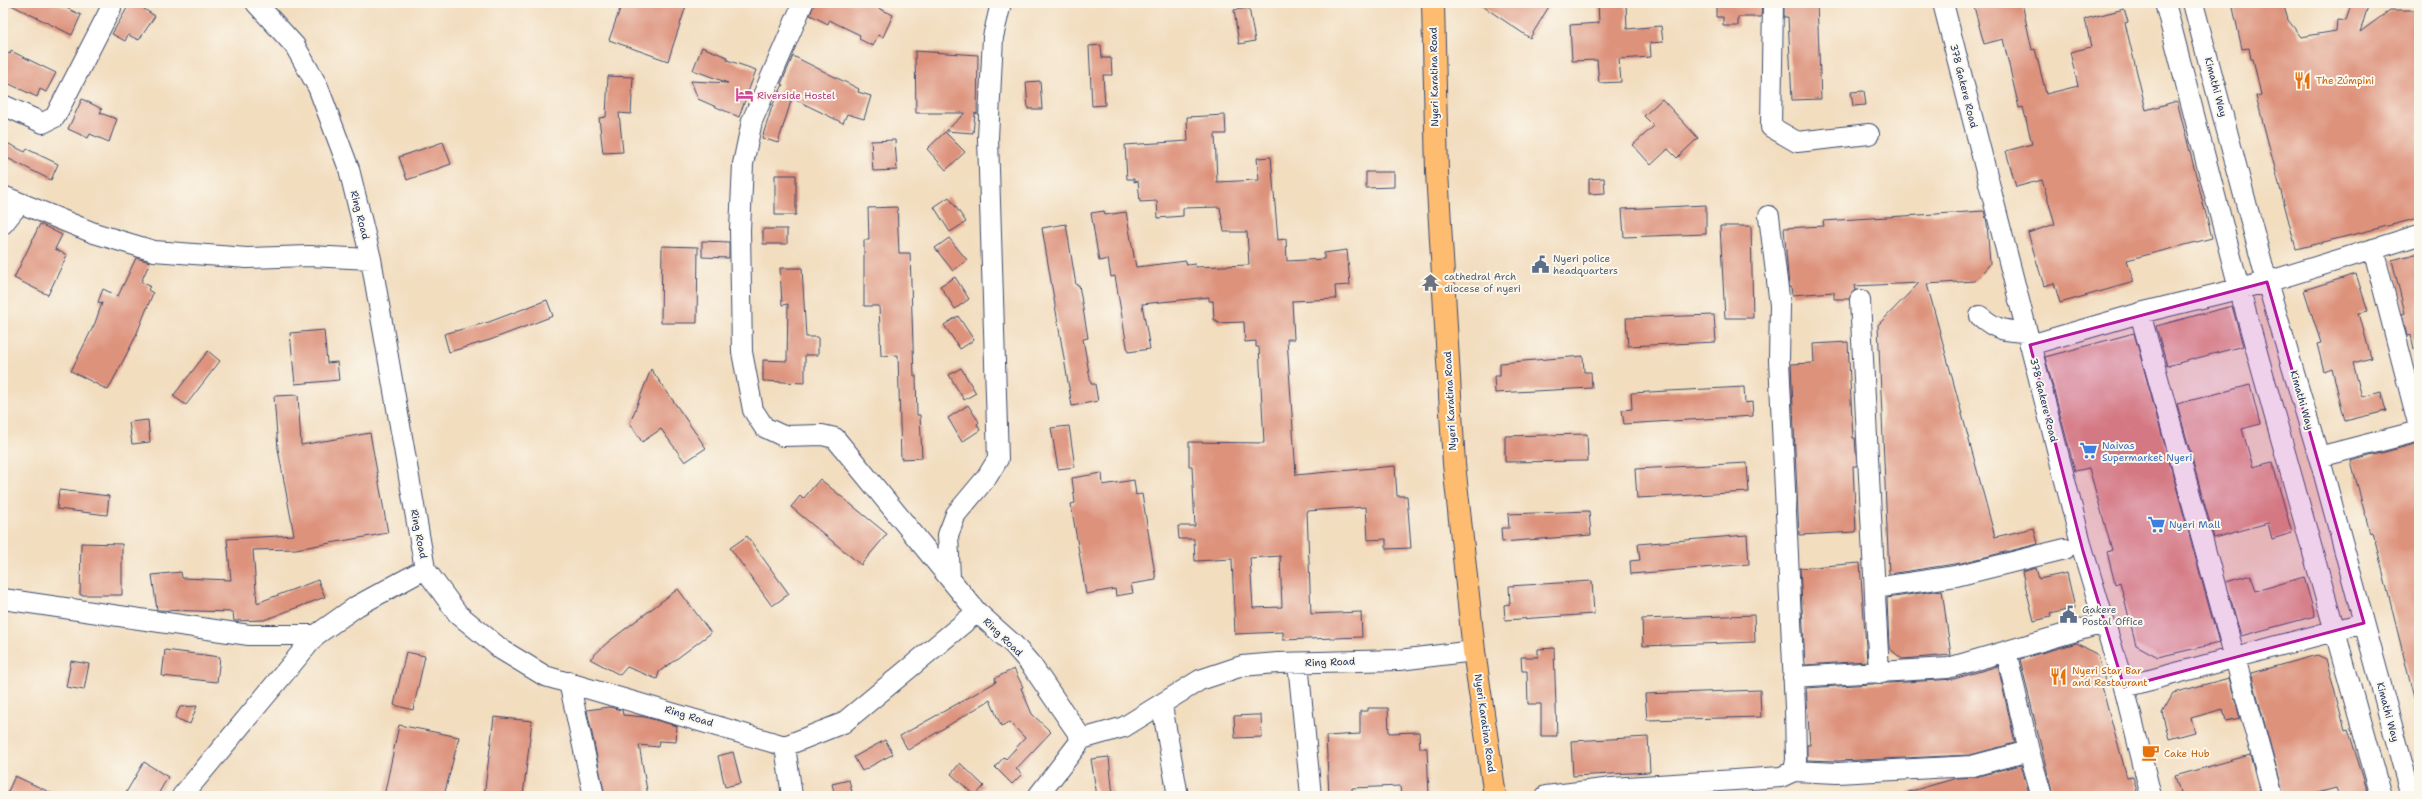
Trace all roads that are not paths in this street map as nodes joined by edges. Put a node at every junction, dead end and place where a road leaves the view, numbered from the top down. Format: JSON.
{"nodes":[{"id":1,"x":110,"y":3,"type":"edge"},
{"id":2,"x":256,"y":3,"type":"edge"},
{"id":3,"x":803,"y":3,"type":"edge"},
{"id":4,"x":1002,"y":3,"type":"edge"},
{"id":5,"x":1433,"y":3,"type":"edge"},
{"id":6,"x":1773,"y":3,"type":"edge"},
{"id":7,"x":1943,"y":3,"type":"edge"},
{"id":8,"x":2165,"y":3,"type":"edge"},
{"id":9,"x":2193,"y":3,"type":"edge"},
{"id":10,"x":3,"y":105,"type":"edge"},
{"id":11,"x":1869,"y":134,"type":"dead end"},
{"id":12,"x":11,"y":200,"type":"edge"},
{"id":13,"x":1769,"y":216,"type":"dead end"},
{"id":14,"x":3,"y":224,"type":"edge"},
{"id":15,"x":2419,"y":235,"type":"edge"},
{"id":16,"x":2373,"y":249,"type":"junction"},
{"id":17,"x":371,"y":259,"type":"junction"},
{"id":18,"x":2267,"y":282,"type":"junction"},
{"id":19,"x":2239,"y":288,"type":"junction"},
{"id":20,"x":1860,"y":300,"type":"dead end"},
{"id":21,"x":2140,"y":313,"type":"junction"},
{"id":22,"x":1980,"y":316,"type":"dead end"},
{"id":23,"x":2028,"y":339,"type":"junction"},
{"id":24,"x":2419,"y":427,"type":"edge"},
{"id":25,"x":2419,"y":431,"type":"edge"},
{"id":26,"x":2319,"y":457,"type":"junction"},
{"id":27,"x":2047,"y":539,"type":"dead end"},
{"id":28,"x":2074,"y":550,"type":"junction"},
{"id":29,"x":425,"y":569,"type":"junction"},
{"id":30,"x":950,"y":578,"type":"junction"},
{"id":31,"x":1875,"y":588,"type":"junction"},
{"id":32,"x":3,"y":600,"type":"edge"},
{"id":33,"x":977,"y":612,"type":"junction"},
{"id":34,"x":2104,"y":623,"type":"junction"},
{"id":35,"x":2364,"y":623,"type":"junction"},
{"id":36,"x":2336,"y":631,"type":"junction"},
{"id":37,"x":316,"y":635,"type":"junction"},
{"id":38,"x":1474,"y":651,"type":"junction"},
{"id":39,"x":2006,"y":651,"type":"junction"},
{"id":40,"x":2236,"y":658,"type":"junction"},
{"id":41,"x":1298,"y":663,"type":"junction"},
{"id":42,"x":1878,"y":673,"type":"junction"},
{"id":43,"x":1793,"y":677,"type":"junction"},
{"id":44,"x":570,"y":682,"type":"junction"},
{"id":45,"x":2124,"y":687,"type":"junction"},
{"id":46,"x":1162,"y":706,"type":"junction"},
{"id":47,"x":1082,"y":739,"type":"junction"},
{"id":48,"x":785,"y":746,"type":"junction"},
{"id":49,"x":2028,"y":751,"type":"junction"},
{"id":50,"x":1794,"y":770,"type":"junction"},
{"id":51,"x":182,"y":796,"type":"edge"},
{"id":52,"x":594,"y":796,"type":"edge"},
{"id":53,"x":792,"y":796,"type":"edge"},
{"id":54,"x":1038,"y":796,"type":"edge"},
{"id":55,"x":1178,"y":796,"type":"edge"},
{"id":56,"x":1311,"y":796,"type":"edge"},
{"id":57,"x":1496,"y":796,"type":"edge"},
{"id":58,"x":1546,"y":796,"type":"edge"},
{"id":59,"x":2042,"y":796,"type":"edge"},
{"id":60,"x":2151,"y":796,"type":"edge"},
{"id":61,"x":2273,"y":796,"type":"edge"},
{"id":62,"x":2381,"y":796,"type":"edge"},
{"id":63,"x":2411,"y":796,"type":"edge"}],
"edges":[{"from":1,"to":10,"type":"street"},
{"from":2,"to":17,"type":"street","name":"Ring Road"},
{"from":3,"to":30,"type":"street"},
{"from":4,"to":30,"type":"street"},
{"from":5,"to":38,"type":"highway","name":"Nyeri Karatina Road"},
{"from":6,"to":11,"type":"street"},
{"from":7,"to":23,"type":"street","name":"378 Gakere Road"},
{"from":8,"to":19,"type":"street"},
{"from":9,"to":18,"type":"street","name":"Kimathi Way"},
{"from":12,"to":14,"type":"street"},
{"from":12,"to":17,"type":"street"},
{"from":13,"to":43,"type":"street"},
{"from":15,"to":16,"type":"street"},
{"from":16,"to":18,"type":"street"},
{"from":16,"to":24,"type":"street"},
{"from":17,"to":29,"type":"street","name":"Ring Road"},
{"from":18,"to":19,"type":"street"},
{"from":18,"to":26,"type":"street","name":"Kimathi Way"},
{"from":19,"to":21,"type":"street"},
{"from":19,"to":36,"type":"street"},
{"from":20,"to":31,"type":"street"},
{"from":21,"to":23,"type":"street"},
{"from":21,"to":40,"type":"street"},
{"from":22,"to":23,"type":"street"},
{"from":23,"to":28,"type":"street","name":"378 Gakere Road"},
{"from":25,"to":26,"type":"street"},
{"from":26,"to":35,"type":"street","name":"Kimathi Way"},
{"from":27,"to":28,"type":"street"},
{"from":28,"to":31,"type":"street"},
{"from":28,"to":34,"type":"street","name":"378 Gakere Road"},
{"from":29,"to":37,"type":"street"},
{"from":29,"to":44,"type":"street","name":"Ring Road"},
{"from":30,"to":33,"type":"street"},
{"from":31,"to":42,"type":"street"},
{"from":32,"to":37,"type":"street"},
{"from":33,"to":47,"type":"street","name":"Ring Road"},
{"from":33,"to":48,"type":"street","name":"Ring Road"},
{"from":34,"to":39,"type":"street"},
{"from":34,"to":45,"type":"street","name":"378 Gakere Road"},
{"from":35,"to":36,"type":"street"},
{"from":35,"to":63,"type":"street","name":"Kimathi Way"},
{"from":36,"to":40,"type":"street"},
{"from":36,"to":62,"type":"street"},
{"from":37,"to":51,"type":"street"},
{"from":38,"to":41,"type":"street","name":"Ring Road"},
{"from":38,"to":57,"type":"highway","name":"Nyeri Karatina Road"},
{"from":39,"to":42,"type":"street"},
{"from":39,"to":49,"type":"street"},
{"from":40,"to":45,"type":"street"},
{"from":40,"to":61,"type":"street"},
{"from":41,"to":46,"type":"street","name":"Ring Road"},
{"from":41,"to":56,"type":"street"},
{"from":42,"to":43,"type":"street"},
{"from":43,"to":50,"type":"street"},
{"from":44,"to":48,"type":"street","name":"Ring Road"},
{"from":44,"to":52,"type":"street"},
{"from":45,"to":60,"type":"street","name":"378 Gakere Road"},
{"from":46,"to":47,"type":"street","name":"Ring Road"},
{"from":46,"to":55,"type":"street"},
{"from":47,"to":54,"type":"street"},
{"from":48,"to":53,"type":"street"},
{"from":49,"to":50,"type":"street"},
{"from":49,"to":59,"type":"street"},
{"from":50,"to":58,"type":"street"}]}
